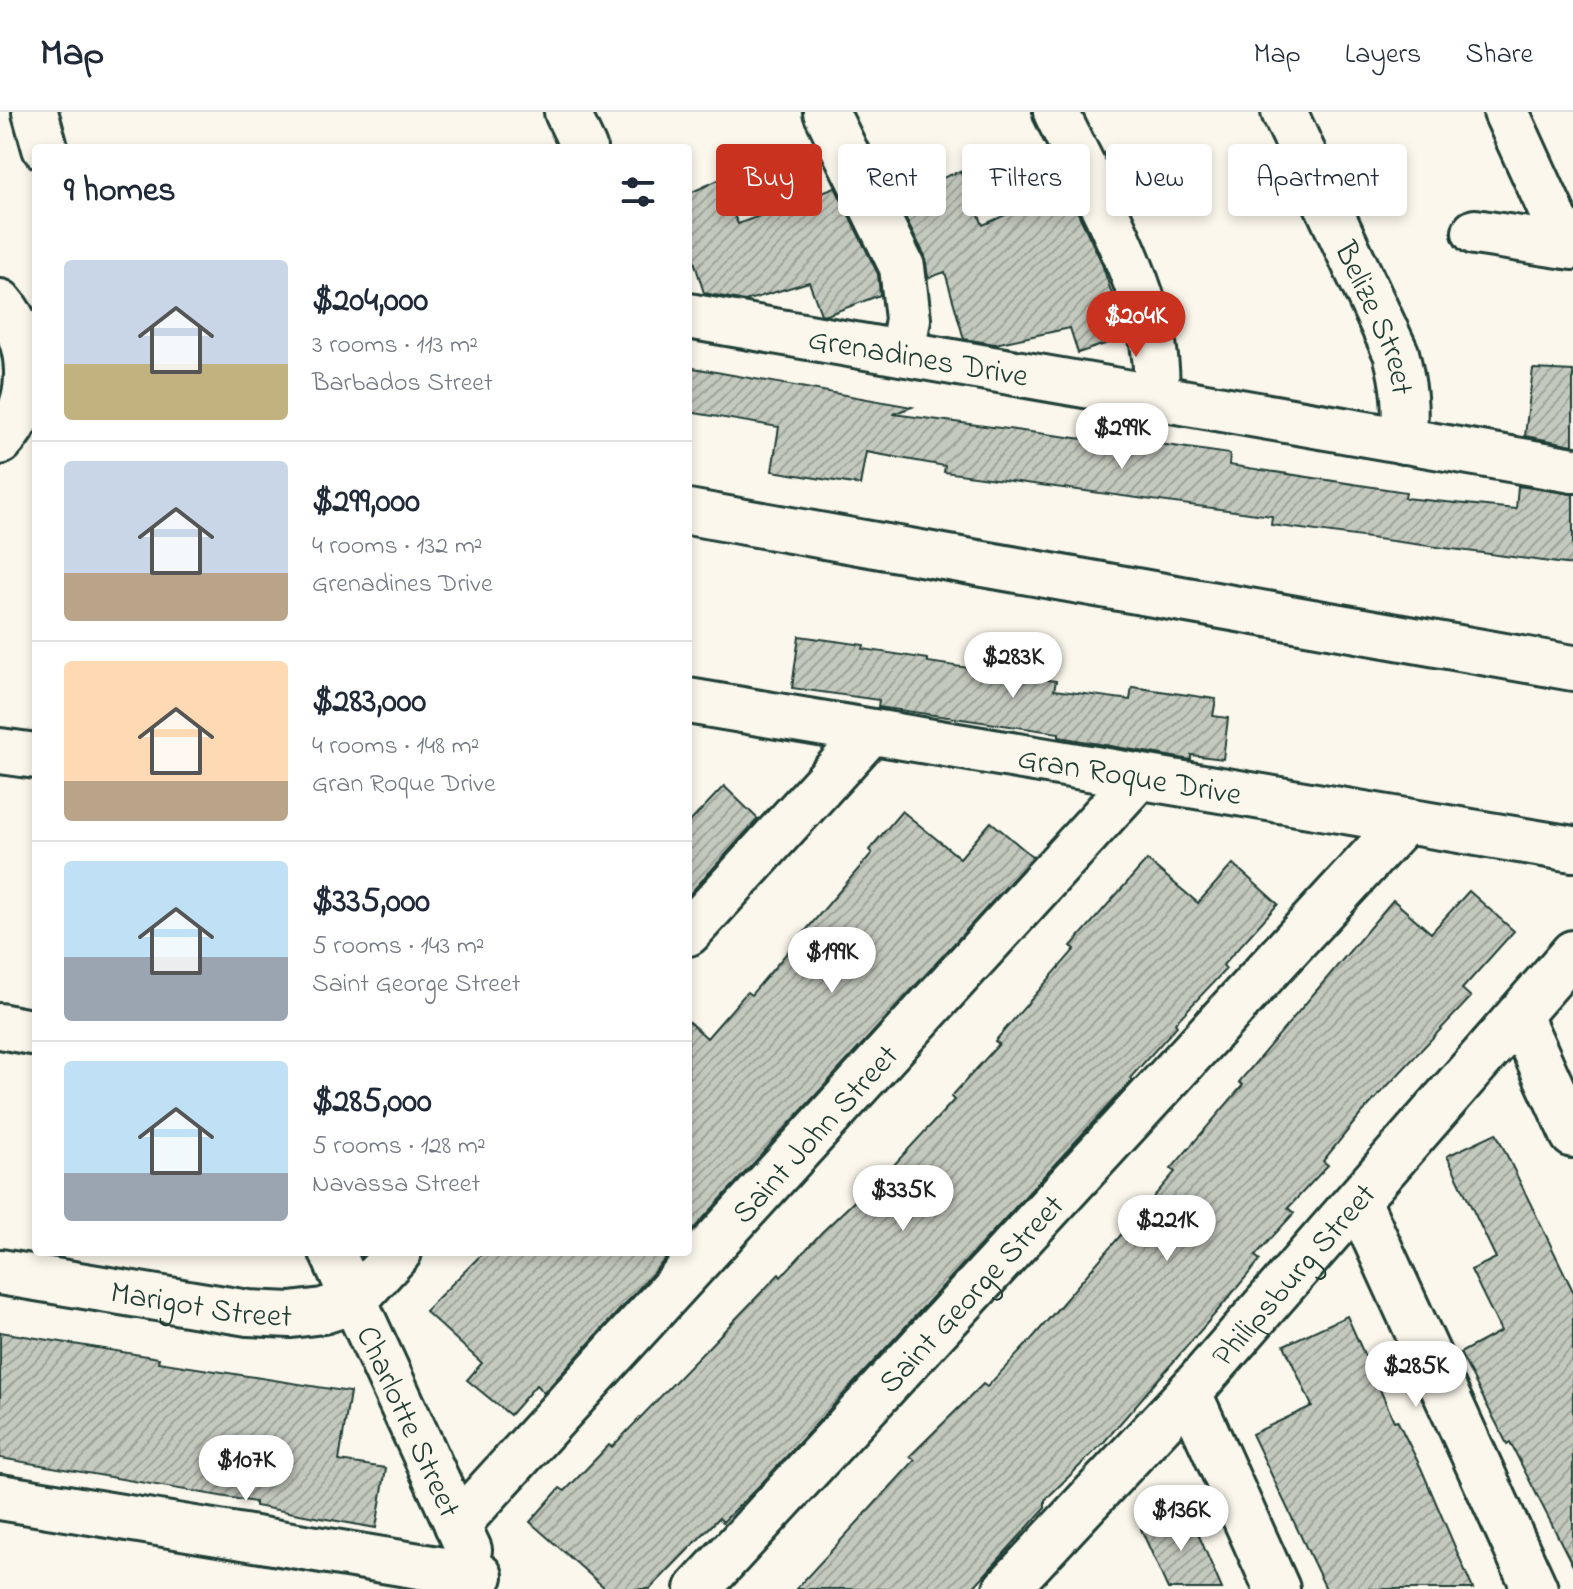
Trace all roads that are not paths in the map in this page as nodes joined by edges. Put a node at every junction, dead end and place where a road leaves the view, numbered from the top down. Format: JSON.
{"nodes":[{"id":1,"x":35,"y":112,"type":"edge"},
{"id":2,"x":567,"y":112,"type":"edge"},
{"id":3,"x":826,"y":112,"type":"edge"},
{"id":4,"x":1056,"y":112,"type":"edge"},
{"id":5,"x":1284,"y":112,"type":"edge"},
{"id":6,"x":1506,"y":112,"type":"edge"},
{"id":7,"x":44,"y":144,"type":"edge"},
{"id":8,"x":582,"y":144,"type":"edge"},
{"id":9,"x":1475,"y":232,"type":"dead end"},
{"id":10,"x":1570,"y":246,"type":"edge"},
{"id":11,"x":0,"y":302,"type":"edge"},
{"id":12,"x":692,"y":317,"type":"edge"},
{"id":13,"x":902,"y":353,"type":"junction"},
{"id":14,"x":31,"y":396,"type":"edge"},
{"id":15,"x":1156,"y":397,"type":"junction"},
{"id":16,"x":1403,"y":441,"type":"junction"},
{"id":17,"x":0,"y":442,"type":"edge"},
{"id":18,"x":1573,"y":470,"type":"edge"},
{"id":19,"x":692,"y":513,"type":"edge"},
{"id":20,"x":1573,"y":668,"type":"edge"},
{"id":21,"x":692,"y":702,"type":"edge"},
{"id":22,"x":871,"y":732,"type":"junction"},
{"id":23,"x":0,"y":751,"type":"edge"},
{"id":24,"x":32,"y":755,"type":"edge"},
{"id":25,"x":1139,"y":777,"type":"junction"},
{"id":26,"x":1405,"y":821,"type":"junction"},
{"id":27,"x":1573,"y":849,"type":"edge"},
{"id":28,"x":692,"y":929,"type":"edge"},
{"id":29,"x":1573,"y":953,"type":"edge"},
{"id":30,"x":1520,"y":1018,"type":"junction"},
{"id":31,"x":0,"y":1026,"type":"edge"},
{"id":32,"x":32,"y":1032,"type":"edge"},
{"id":33,"x":1573,"y":1135,"type":"edge"},
{"id":34,"x":1358,"y":1201,"type":"junction"},
{"id":35,"x":334,"y":1256,"type":"edge"},
{"id":36,"x":395,"y":1256,"type":"edge"},
{"id":37,"x":0,"y":1272,"type":"edge"},
{"id":38,"x":354,"y":1301,"type":"junction"},
{"id":39,"x":1189,"y":1393,"type":"junction"},
{"id":40,"x":0,"y":1497,"type":"edge"},
{"id":41,"x":457,"y":1525,"type":"junction"},
{"id":42,"x":483,"y":1582,"type":"edge"},
{"id":43,"x":1015,"y":1585,"type":"edge"},
{"id":44,"x":698,"y":1589,"type":"edge"},
{"id":45,"x":1277,"y":1589,"type":"edge"},
{"id":46,"x":1535,"y":1589,"type":"edge"}],
"edges":[{"from":1,"to":7,"type":"street"},
{"from":2,"to":8,"type":"street"},
{"from":3,"to":13,"type":"street"},
{"from":4,"to":15,"type":"street"},
{"from":5,"to":16,"type":"street","name":"Belize Street"},
{"from":6,"to":10,"type":"street"},
{"from":9,"to":10,"type":"street"},
{"from":11,"to":14,"type":"street"},
{"from":12,"to":13,"type":"street","name":"Grenadines Drive"},
{"from":13,"to":15,"type":"street","name":"Grenadines Drive"},
{"from":14,"to":17,"type":"street"},
{"from":15,"to":16,"type":"street","name":"Grenadines Drive"},
{"from":16,"to":18,"type":"street","name":"Grenadines Drive"},
{"from":19,"to":20,"type":"street"},
{"from":21,"to":22,"type":"street","name":"Gran Roque Drive"},
{"from":22,"to":25,"type":"street","name":"Gran Roque Drive"},
{"from":22,"to":28,"type":"street"},
{"from":23,"to":24,"type":"street"},
{"from":25,"to":26,"type":"street","name":"Gran Roque Drive"},
{"from":25,"to":41,"type":"street","name":"Saint John Street"},
{"from":26,"to":27,"type":"street","name":"Gran Roque Drive"},
{"from":26,"to":44,"type":"street","name":"Saint George Street"},
{"from":29,"to":30,"type":"street","name":"Philipsburg Street"},
{"from":30,"to":33,"type":"street"},
{"from":30,"to":34,"type":"street","name":"Philipsburg Street"},
{"from":31,"to":32,"type":"street"},
{"from":34,"to":39,"type":"street","name":"Philipsburg Street"},
{"from":34,"to":46,"type":"street"},
{"from":35,"to":38,"type":"street","name":"Charlotte Street"},
{"from":36,"to":38,"type":"street"},
{"from":37,"to":38,"type":"street","name":"Marigot Street"},
{"from":38,"to":41,"type":"street","name":"Charlotte Street"},
{"from":39,"to":43,"type":"street","name":"Philipsburg Street"},
{"from":39,"to":45,"type":"street"},
{"from":40,"to":42,"type":"street"},
{"from":41,"to":42,"type":"street","name":"Charlotte Street"}]}
